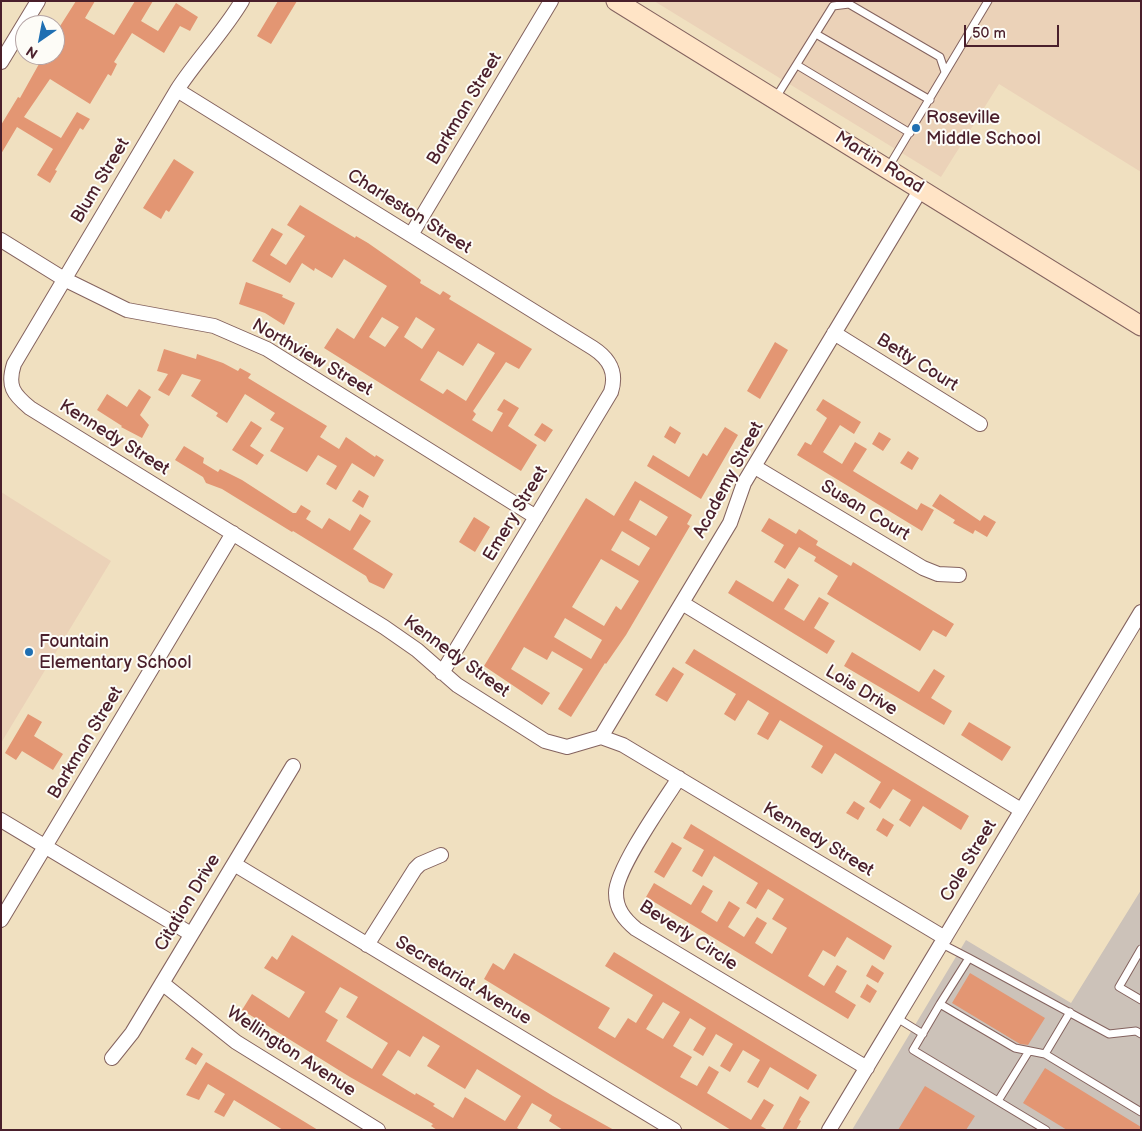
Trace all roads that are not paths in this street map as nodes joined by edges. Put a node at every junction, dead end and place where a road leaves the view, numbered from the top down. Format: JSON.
{"nodes":[{"id":1,"x":38,"y":1,"type":"edge"},
{"id":2,"x":242,"y":1,"type":"edge"},
{"id":3,"x":551,"y":1,"type":"edge"},
{"id":4,"x":616,"y":1,"type":"edge"},
{"id":5,"x":988,"y":1,"type":"edge"},
{"id":6,"x":816,"y":34,"type":"junction"},
{"id":7,"x":1,"y":62,"type":"edge"},
{"id":8,"x":796,"y":65,"type":"junction"},
{"id":9,"x":945,"y":72,"type":"junction"},
{"id":10,"x":177,"y":90,"type":"junction"},
{"id":11,"x":775,"y":99,"type":"junction"},
{"id":12,"x":930,"y":100,"type":"junction"},
{"id":13,"x":910,"y":133,"type":"junction"},
{"id":14,"x":888,"y":169,"type":"junction"},
{"id":15,"x":921,"y":189,"type":"junction"},
{"id":16,"x":411,"y":235,"type":"junction"},
{"id":17,"x":1,"y":240,"type":"edge"},
{"id":18,"x":64,"y":279,"type":"junction"},
{"id":19,"x":1141,"y":326,"type":"edge"},
{"id":20,"x":834,"y":333,"type":"junction"},
{"id":21,"x":613,"y":372,"type":"joint"},
{"id":22,"x":12,"y":388,"type":"joint"},
{"id":23,"x":980,"y":424,"type":"dead end"},
{"id":24,"x":755,"y":467,"type":"junction"},
{"id":25,"x":536,"y":517,"type":"junction"},
{"id":26,"x":233,"y":533,"type":"junction"},
{"id":27,"x":959,"y":576,"type":"dead end"},
{"id":28,"x":682,"y":603,"type":"junction"},
{"id":29,"x":1141,"y":612,"type":"edge"},
{"id":30,"x":442,"y":673,"type":"junction"},
{"id":31,"x":601,"y":737,"type":"junction"},
{"id":32,"x":293,"y":766,"type":"dead end"},
{"id":33,"x":679,"y":778,"type":"junction"},
{"id":34,"x":1022,"y":810,"type":"junction"},
{"id":35,"x":1,"y":820,"type":"edge"},
{"id":36,"x":45,"y":846,"type":"junction"},
{"id":37,"x":441,"y":856,"type":"dead end"},
{"id":38,"x":234,"y":864,"type":"junction"},
{"id":39,"x":1,"y":920,"type":"edge"},
{"id":40,"x":191,"y":934,"type":"junction"},
{"id":41,"x":944,"y":941,"type":"junction"},
{"id":42,"x":368,"y":945,"type":"junction"},
{"id":43,"x":1141,"y":949,"type":"edge"},
{"id":44,"x":969,"y":958,"type":"junction"},
{"id":45,"x":162,"y":983,"type":"junction"},
{"id":46,"x":1141,"y":1000,"type":"edge"},
{"id":47,"x":940,"y":1004,"type":"junction"},
{"id":48,"x":1070,"y":1012,"type":"junction"},
{"id":49,"x":897,"y":1018,"type":"junction"},
{"id":50,"x":923,"y":1034,"type":"junction"},
{"id":51,"x":1141,"y":1034,"type":"edge"},
{"id":52,"x":1029,"y":1051,"type":"junction"},
{"id":53,"x":1045,"y":1054,"type":"junction"},
{"id":54,"x":112,"y":1058,"type":"dead end"},
{"id":55,"x":866,"y":1068,"type":"junction"},
{"id":56,"x":998,"y":1101,"type":"junction"},
{"id":57,"x":1141,"y":1112,"type":"edge"},
{"id":58,"x":378,"y":1130,"type":"edge"},
{"id":59,"x":674,"y":1130,"type":"edge"},
{"id":60,"x":829,"y":1130,"type":"edge"},
{"id":61,"x":1046,"y":1130,"type":"edge"}],
"edges":[{"from":1,"to":7,"type":"street"},
{"from":2,"to":10,"type":"street","name":"Blum Street"},
{"from":3,"to":16,"type":"street","name":"Barkman Street"},
{"from":4,"to":11,"type":"street","name":"Martin Road"},
{"from":5,"to":9,"type":"lane"},
{"from":6,"to":8,"type":"lane"},
{"from":6,"to":9,"type":"lane"},
{"from":6,"to":12,"type":"lane"},
{"from":8,"to":11,"type":"lane"},
{"from":8,"to":13,"type":"lane"},
{"from":9,"to":12,"type":"lane"},
{"from":10,"to":16,"type":"street","name":"Charleston Street"},
{"from":10,"to":18,"type":"street","name":"Blum Street"},
{"from":11,"to":14,"type":"street","name":"Martin Road"},
{"from":12,"to":13,"type":"lane"},
{"from":13,"to":14,"type":"lane"},
{"from":14,"to":15,"type":"street","name":"Martin Road"},
{"from":15,"to":19,"type":"street","name":"Martin Road"},
{"from":15,"to":20,"type":"street","name":"Academy Street"},
{"from":16,"to":21,"type":"street","name":"Charleston Street"},
{"from":17,"to":18,"type":"street","name":"Northview Street"},
{"from":18,"to":22,"type":"street","name":"Blum Street"},
{"from":18,"to":25,"type":"street","name":"Northview Street"},
{"from":20,"to":23,"type":"street","name":"Betty Court"},
{"from":20,"to":24,"type":"street","name":"Academy Street"},
{"from":21,"to":25,"type":"street","name":"Emery Street"},
{"from":22,"to":26,"type":"street","name":"Kennedy Street"},
{"from":24,"to":27,"type":"street","name":"Susan Court"},
{"from":24,"to":28,"type":"street","name":"Academy Street"},
{"from":25,"to":30,"type":"street","name":"Emery Street"},
{"from":26,"to":30,"type":"street","name":"Kennedy Street"},
{"from":26,"to":36,"type":"street","name":"Barkman Street"},
{"from":28,"to":31,"type":"street","name":"Academy Street"},
{"from":28,"to":34,"type":"street","name":"Lois Drive"},
{"from":29,"to":34,"type":"street","name":"Cole Street"},
{"from":30,"to":31,"type":"street","name":"Kennedy Street"},
{"from":31,"to":33,"type":"street","name":"Kennedy Street"},
{"from":32,"to":38,"type":"street","name":"Citation Drive"},
{"from":33,"to":41,"type":"street","name":"Kennedy Street"},
{"from":33,"to":55,"type":"street","name":"Beverly Circle"},
{"from":34,"to":41,"type":"street","name":"Cole Street"},
{"from":35,"to":36,"type":"street"},
{"from":36,"to":39,"type":"street","name":"Barkman Street"},
{"from":36,"to":40,"type":"street"},
{"from":37,"to":42,"type":"street"},
{"from":38,"to":40,"type":"street","name":"Citation Drive"},
{"from":38,"to":42,"type":"street","name":"Secretariat Avenue"},
{"from":40,"to":45,"type":"street","name":"Citation Drive"},
{"from":41,"to":44,"type":"lane"},
{"from":41,"to":49,"type":"street","name":"Cole Street"},
{"from":42,"to":59,"type":"street","name":"Secretariat Avenue"},
{"from":43,"to":46,"type":"lane"},
{"from":44,"to":47,"type":"lane"},
{"from":44,"to":48,"type":"lane"},
{"from":45,"to":54,"type":"street","name":"Citation Drive"},
{"from":45,"to":58,"type":"street","name":"Wellington Avenue"},
{"from":47,"to":50,"type":"lane"},
{"from":47,"to":52,"type":"lane"},
{"from":48,"to":51,"type":"lane"},
{"from":48,"to":53,"type":"lane"},
{"from":49,"to":50,"type":"lane"},
{"from":49,"to":55,"type":"street","name":"Cole Street"},
{"from":50,"to":56,"type":"lane"},
{"from":52,"to":53,"type":"lane"},
{"from":52,"to":56,"type":"lane"},
{"from":53,"to":57,"type":"lane"},
{"from":55,"to":60,"type":"street","name":"Cole Street"},
{"from":56,"to":61,"type":"lane"}]}
